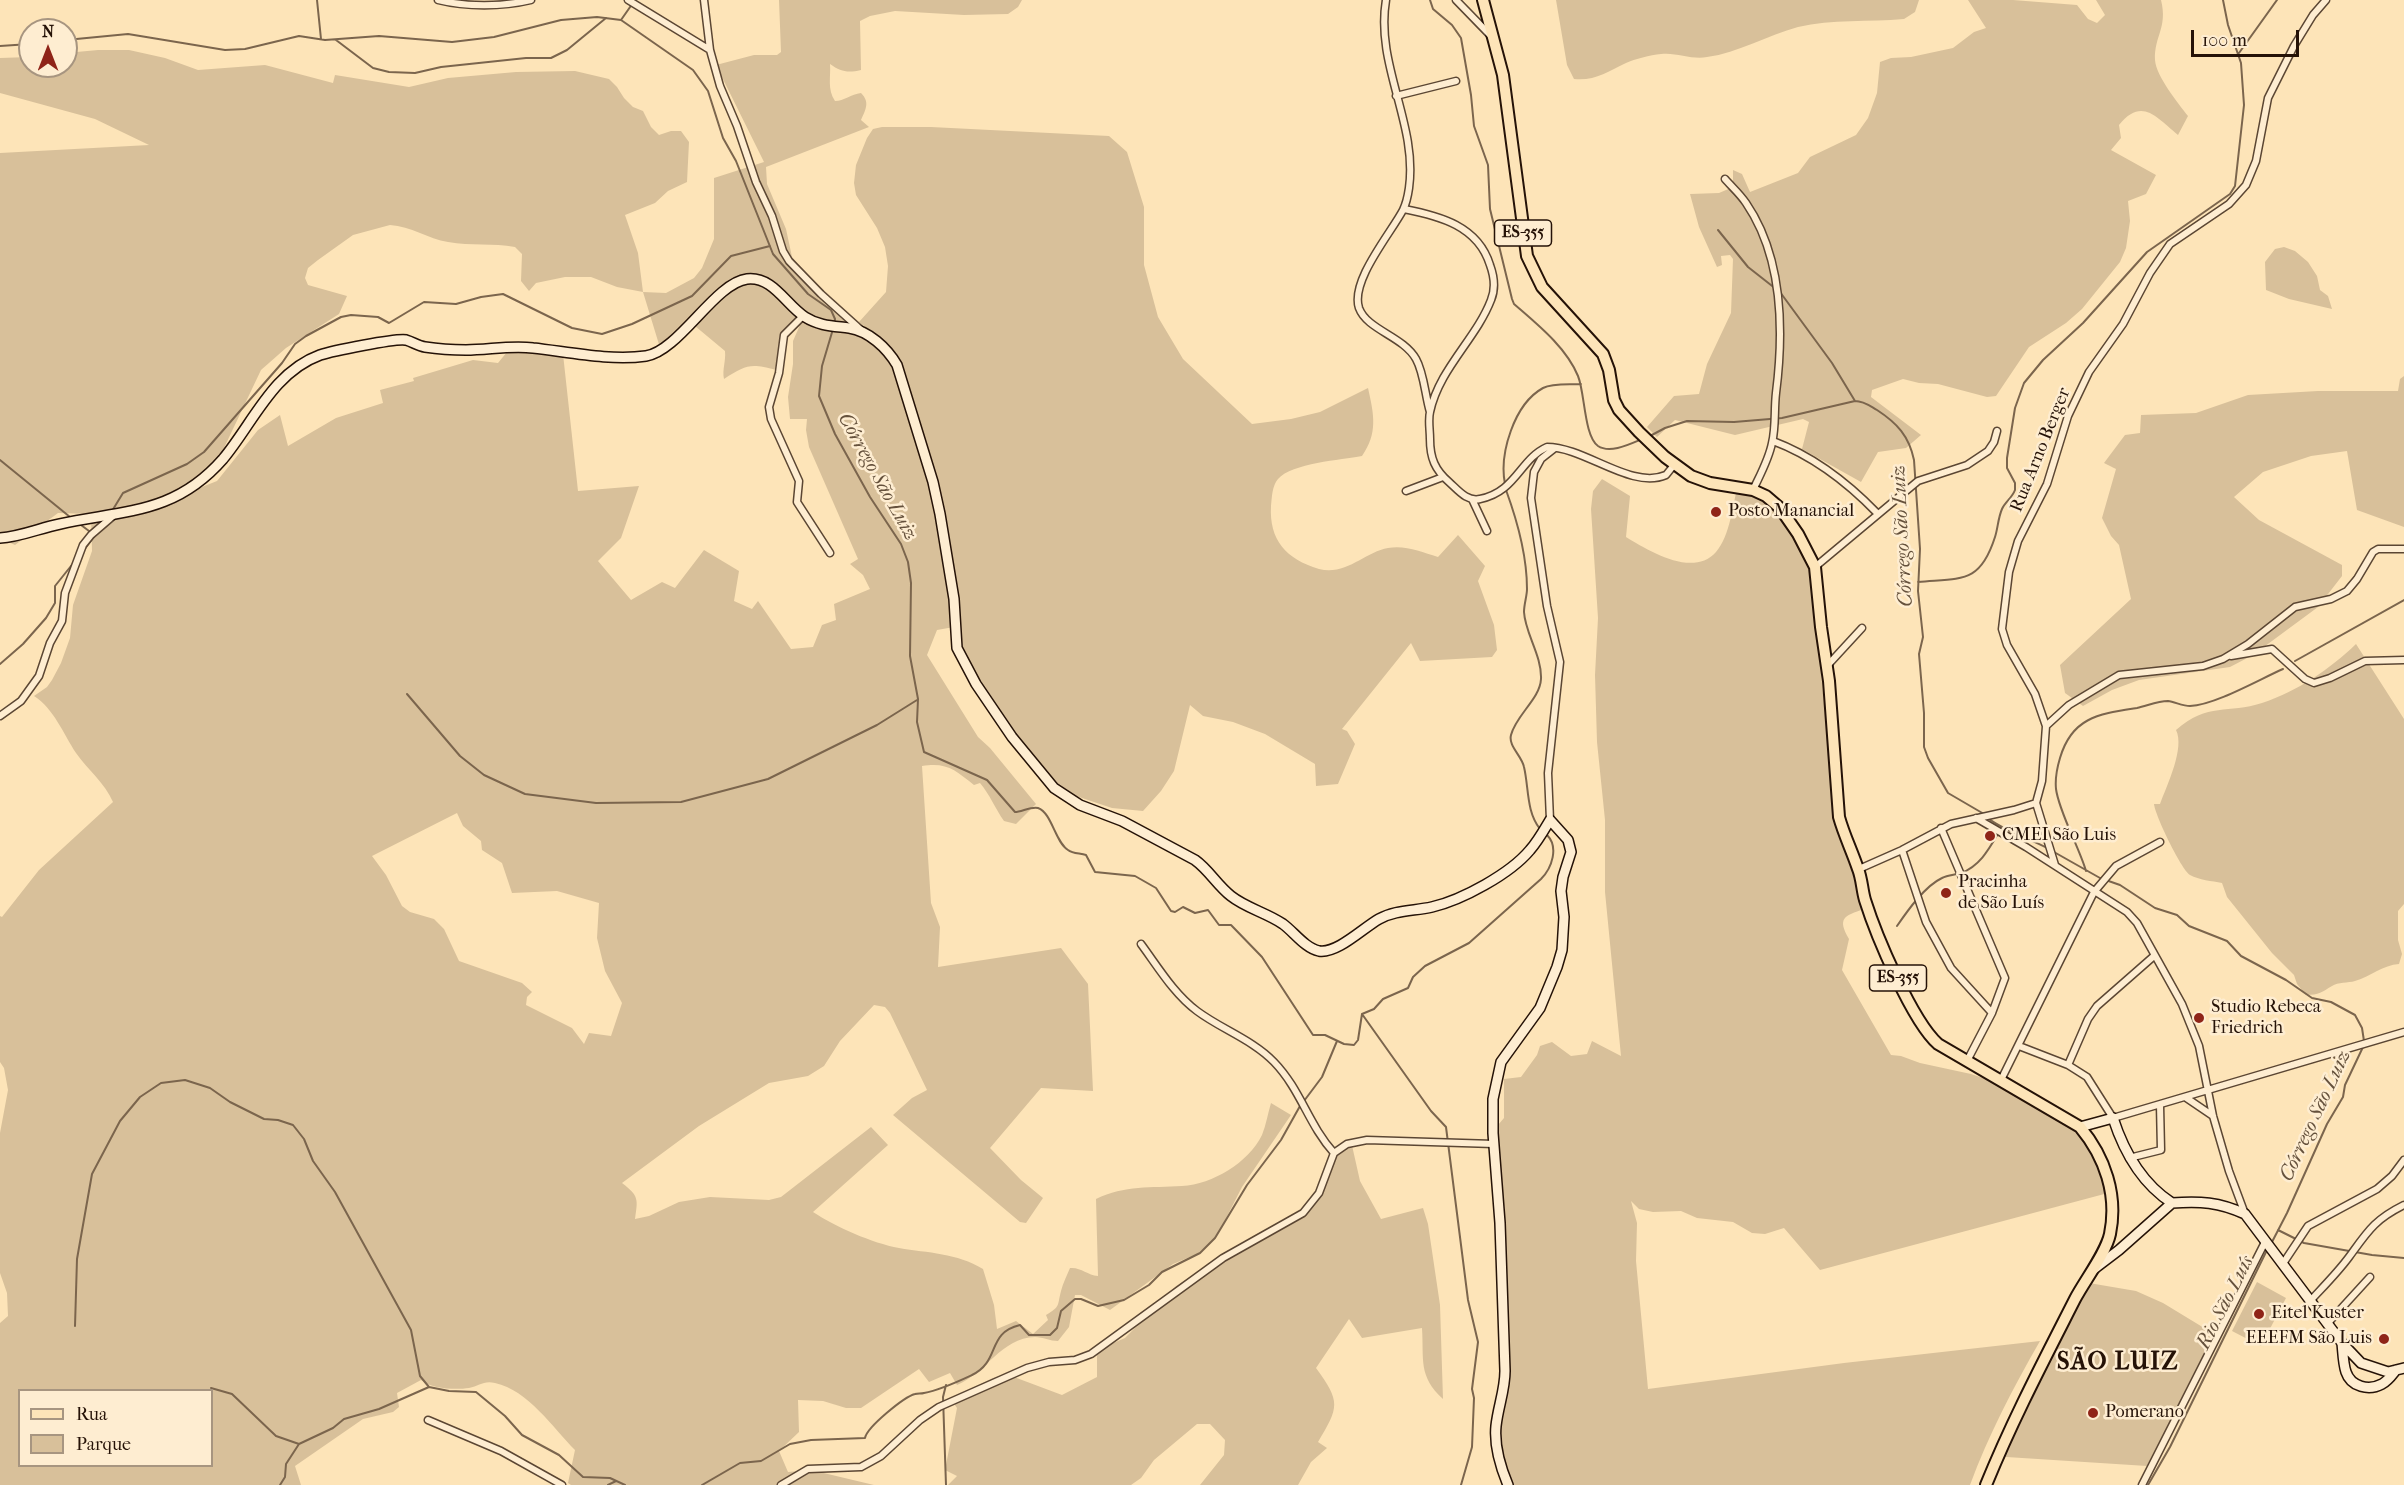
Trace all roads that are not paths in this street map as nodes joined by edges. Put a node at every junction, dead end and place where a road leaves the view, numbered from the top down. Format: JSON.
{"nodes":[{"id":1,"x":438,"y":0,"type":"edge"},
{"id":2,"x":531,"y":0,"type":"edge"},
{"id":3,"x":628,"y":0,"type":"edge"},
{"id":4,"x":704,"y":0,"type":"edge"},
{"id":5,"x":1386,"y":0,"type":"edge"},
{"id":6,"x":1456,"y":0,"type":"edge"},
{"id":7,"x":1483,"y":0,"type":"edge"},
{"id":8,"x":2326,"y":0,"type":"edge"},
{"id":9,"x":1491,"y":36,"type":"junction"},
{"id":10,"x":710,"y":50,"type":"junction"},
{"id":11,"x":1456,"y":81,"type":"dead end"},
{"id":12,"x":1396,"y":96,"type":"junction"},
{"id":13,"x":1725,"y":179,"type":"dead end"},
{"id":14,"x":1404,"y":209,"type":"junction"},
{"id":15,"x":803,"y":316,"type":"junction"},
{"id":16,"x":864,"y":333,"type":"junction"},
{"id":17,"x":1430,"y":412,"type":"junction"},
{"id":18,"x":1997,"y":431,"type":"dead end"},
{"id":19,"x":1773,"y":441,"type":"junction"},
{"id":20,"x":1555,"y":447,"type":"junction"},
{"id":21,"x":1674,"y":465,"type":"junction"},
{"id":22,"x":1443,"y":477,"type":"junction"},
{"id":23,"x":1753,"y":490,"type":"junction"},
{"id":24,"x":1406,"y":491,"type":"dead end"},
{"id":25,"x":1472,"y":499,"type":"junction"},
{"id":26,"x":1877,"y":513,"type":"junction"},
{"id":27,"x":114,"y":516,"type":"junction"},
{"id":28,"x":1487,"y":531,"type":"dead end"},
{"id":29,"x":0,"y":538,"type":"edge"},
{"id":30,"x":2404,"y":549,"type":"edge"},
{"id":31,"x":830,"y":553,"type":"dead end"},
{"id":32,"x":1815,"y":567,"type":"junction"},
{"id":33,"x":1862,"y":628,"type":"dead end"},
{"id":34,"x":2228,"y":656,"type":"junction"},
{"id":35,"x":2404,"y":660,"type":"edge"},
{"id":36,"x":1827,"y":667,"type":"junction"},
{"id":37,"x":0,"y":716,"type":"edge"},
{"id":38,"x":2046,"y":726,"type":"junction"},
{"id":39,"x":2036,"y":802,"type":"junction"},
{"id":40,"x":1975,"y":818,"type":"junction"},
{"id":41,"x":1550,"y":820,"type":"junction"},
{"id":42,"x":1941,"y":828,"type":"junction"},
{"id":43,"x":2160,"y":842,"type":"dead end"},
{"id":44,"x":1902,"y":850,"type":"junction"},
{"id":45,"x":2055,"y":866,"type":"junction"},
{"id":46,"x":1858,"y":869,"type":"junction"},
{"id":47,"x":2096,"y":890,"type":"junction"},
{"id":48,"x":1141,"y":944,"type":"dead end"},
{"id":49,"x":2154,"y":956,"type":"junction"},
{"id":50,"x":1992,"y":1013,"type":"junction"},
{"id":51,"x":2404,"y":1032,"type":"edge"},
{"id":52,"x":2019,"y":1046,"type":"junction"},
{"id":53,"x":1967,"y":1061,"type":"junction"},
{"id":54,"x":2068,"y":1065,"type":"junction"},
{"id":55,"x":2001,"y":1080,"type":"junction"},
{"id":56,"x":2208,"y":1091,"type":"junction"},
{"id":57,"x":2186,"y":1097,"type":"junction"},
{"id":58,"x":2160,"y":1105,"type":"junction"},
{"id":59,"x":2213,"y":1116,"type":"junction"},
{"id":60,"x":2113,"y":1118,"type":"junction"},
{"id":61,"x":2080,"y":1127,"type":"junction"},
{"id":62,"x":1494,"y":1144,"type":"junction"},
{"id":63,"x":1334,"y":1153,"type":"junction"},
{"id":64,"x":2129,"y":1158,"type":"junction"},
{"id":65,"x":2404,"y":1160,"type":"edge"},
{"id":66,"x":2172,"y":1203,"type":"junction"},
{"id":67,"x":2404,"y":1205,"type":"edge"},
{"id":68,"x":2245,"y":1214,"type":"junction"},
{"id":69,"x":2266,"y":1243,"type":"junction"},
{"id":70,"x":2279,"y":1261,"type":"junction"},
{"id":71,"x":2088,"y":1274,"type":"junction"},
{"id":72,"x":2370,"y":1277,"type":"dead end"},
{"id":73,"x":2311,"y":1300,"type":"junction"},
{"id":74,"x":2328,"y":1323,"type":"junction"},
{"id":75,"x":2342,"y":1343,"type":"junction"},
{"id":76,"x":2358,"y":1360,"type":"junction"},
{"id":77,"x":2370,"y":1368,"type":"junction"},
{"id":78,"x":2401,"y":1368,"type":"edge"},
{"id":79,"x":2347,"y":1374,"type":"junction"},
{"id":80,"x":2361,"y":1386,"type":"junction"},
{"id":81,"x":428,"y":1420,"type":"dead end"},
{"id":82,"x":562,"y":1485,"type":"edge"},
{"id":83,"x":780,"y":1485,"type":"edge"},
{"id":84,"x":1508,"y":1485,"type":"edge"},
{"id":85,"x":1986,"y":1485,"type":"edge"},
{"id":86,"x":2142,"y":1485,"type":"edge"}],
"edges":[{"from":1,"to":2,"type":"street"},
{"from":3,"to":10,"type":"street"},
{"from":4,"to":10,"type":"street"},
{"from":5,"to":12,"type":"street"},
{"from":6,"to":9,"type":"street"},
{"from":7,"to":9,"type":"main road","number":"ES-355"},
{"from":8,"to":38,"type":"street","name":"Rua Arno Berger"},
{"from":9,"to":21,"type":"main road","number":"ES-355"},
{"from":10,"to":16,"type":"street"},
{"from":11,"to":12,"type":"street"},
{"from":12,"to":14,"type":"street"},
{"from":13,"to":19,"type":"street"},
{"from":14,"to":17,"type":"street"},
{"from":14,"to":17,"type":"street"},
{"from":15,"to":16,"type":"street"},
{"from":15,"to":27,"type":"street"},
{"from":15,"to":31,"type":"street"},
{"from":16,"to":41,"type":"street"},
{"from":17,"to":22,"type":"street"},
{"from":18,"to":26,"type":"street"},
{"from":19,"to":23,"type":"street"},
{"from":19,"to":26,"type":"street"},
{"from":20,"to":21,"type":"street"},
{"from":20,"to":25,"type":"street"},
{"from":20,"to":41,"type":"street"},
{"from":21,"to":23,"type":"main road","number":"ES-355"},
{"from":22,"to":24,"type":"street"},
{"from":22,"to":25,"type":"street"},
{"from":23,"to":32,"type":"main road","number":"ES-355"},
{"from":25,"to":28,"type":"street"},
{"from":26,"to":32,"type":"street"},
{"from":27,"to":29,"type":"street"},
{"from":27,"to":37,"type":"street"},
{"from":30,"to":34,"type":"street"},
{"from":32,"to":36,"type":"main road","number":"ES-355"},
{"from":33,"to":36,"type":"street"},
{"from":34,"to":35,"type":"street"},
{"from":34,"to":38,"type":"street"},
{"from":36,"to":46,"type":"main road","number":"ES-355"},
{"from":38,"to":39,"type":"street","name":"Rua Arno Berger"},
{"from":39,"to":40,"type":"street"},
{"from":39,"to":45,"type":"street"},
{"from":40,"to":42,"type":"street"},
{"from":40,"to":45,"type":"street"},
{"from":41,"to":62,"type":"street"},
{"from":42,"to":44,"type":"street"},
{"from":42,"to":50,"type":"street"},
{"from":43,"to":47,"type":"street"},
{"from":44,"to":46,"type":"street"},
{"from":44,"to":50,"type":"street"},
{"from":45,"to":47,"type":"street"},
{"from":46,"to":53,"type":"main road","number":"ES-355"},
{"from":47,"to":49,"type":"street"},
{"from":47,"to":52,"type":"street"},
{"from":48,"to":63,"type":"street"},
{"from":49,"to":54,"type":"street"},
{"from":49,"to":56,"type":"street"},
{"from":50,"to":53,"type":"street"},
{"from":51,"to":56,"type":"street"},
{"from":52,"to":54,"type":"street"},
{"from":52,"to":55,"type":"street"},
{"from":53,"to":55,"type":"main road","number":"ES-355"},
{"from":54,"to":60,"type":"street"},
{"from":55,"to":61,"type":"main road","number":"ES-355"},
{"from":56,"to":57,"type":"street"},
{"from":56,"to":59,"type":"street"},
{"from":57,"to":58,"type":"street"},
{"from":57,"to":59,"type":"street"},
{"from":58,"to":60,"type":"street"},
{"from":58,"to":64,"type":"street"},
{"from":59,"to":68,"type":"street"},
{"from":60,"to":61,"type":"street"},
{"from":60,"to":64,"type":"street"},
{"from":61,"to":71,"type":"main road","number":"ES-355"},
{"from":62,"to":63,"type":"street"},
{"from":62,"to":84,"type":"street"},
{"from":63,"to":83,"type":"street"},
{"from":64,"to":66,"type":"street"},
{"from":65,"to":70,"type":"street"},
{"from":66,"to":68,"type":"street"},
{"from":66,"to":71,"type":"street"},
{"from":67,"to":73,"type":"street"},
{"from":68,"to":69,"type":"street"},
{"from":69,"to":70,"type":"street"},
{"from":69,"to":86,"type":"street"},
{"from":70,"to":73,"type":"street"},
{"from":71,"to":85,"type":"main road","number":"ES-355"},
{"from":72,"to":74,"type":"street"},
{"from":73,"to":74,"type":"street"},
{"from":74,"to":75,"type":"street"},
{"from":75,"to":76,"type":"street"},
{"from":75,"to":79,"type":"street"},
{"from":76,"to":77,"type":"street"},
{"from":76,"to":79,"type":"street"},
{"from":77,"to":78,"type":"street"},
{"from":77,"to":80,"type":"street"},
{"from":78,"to":80,"type":"street"},
{"from":79,"to":80,"type":"street"},
{"from":81,"to":82,"type":"street"}]}
